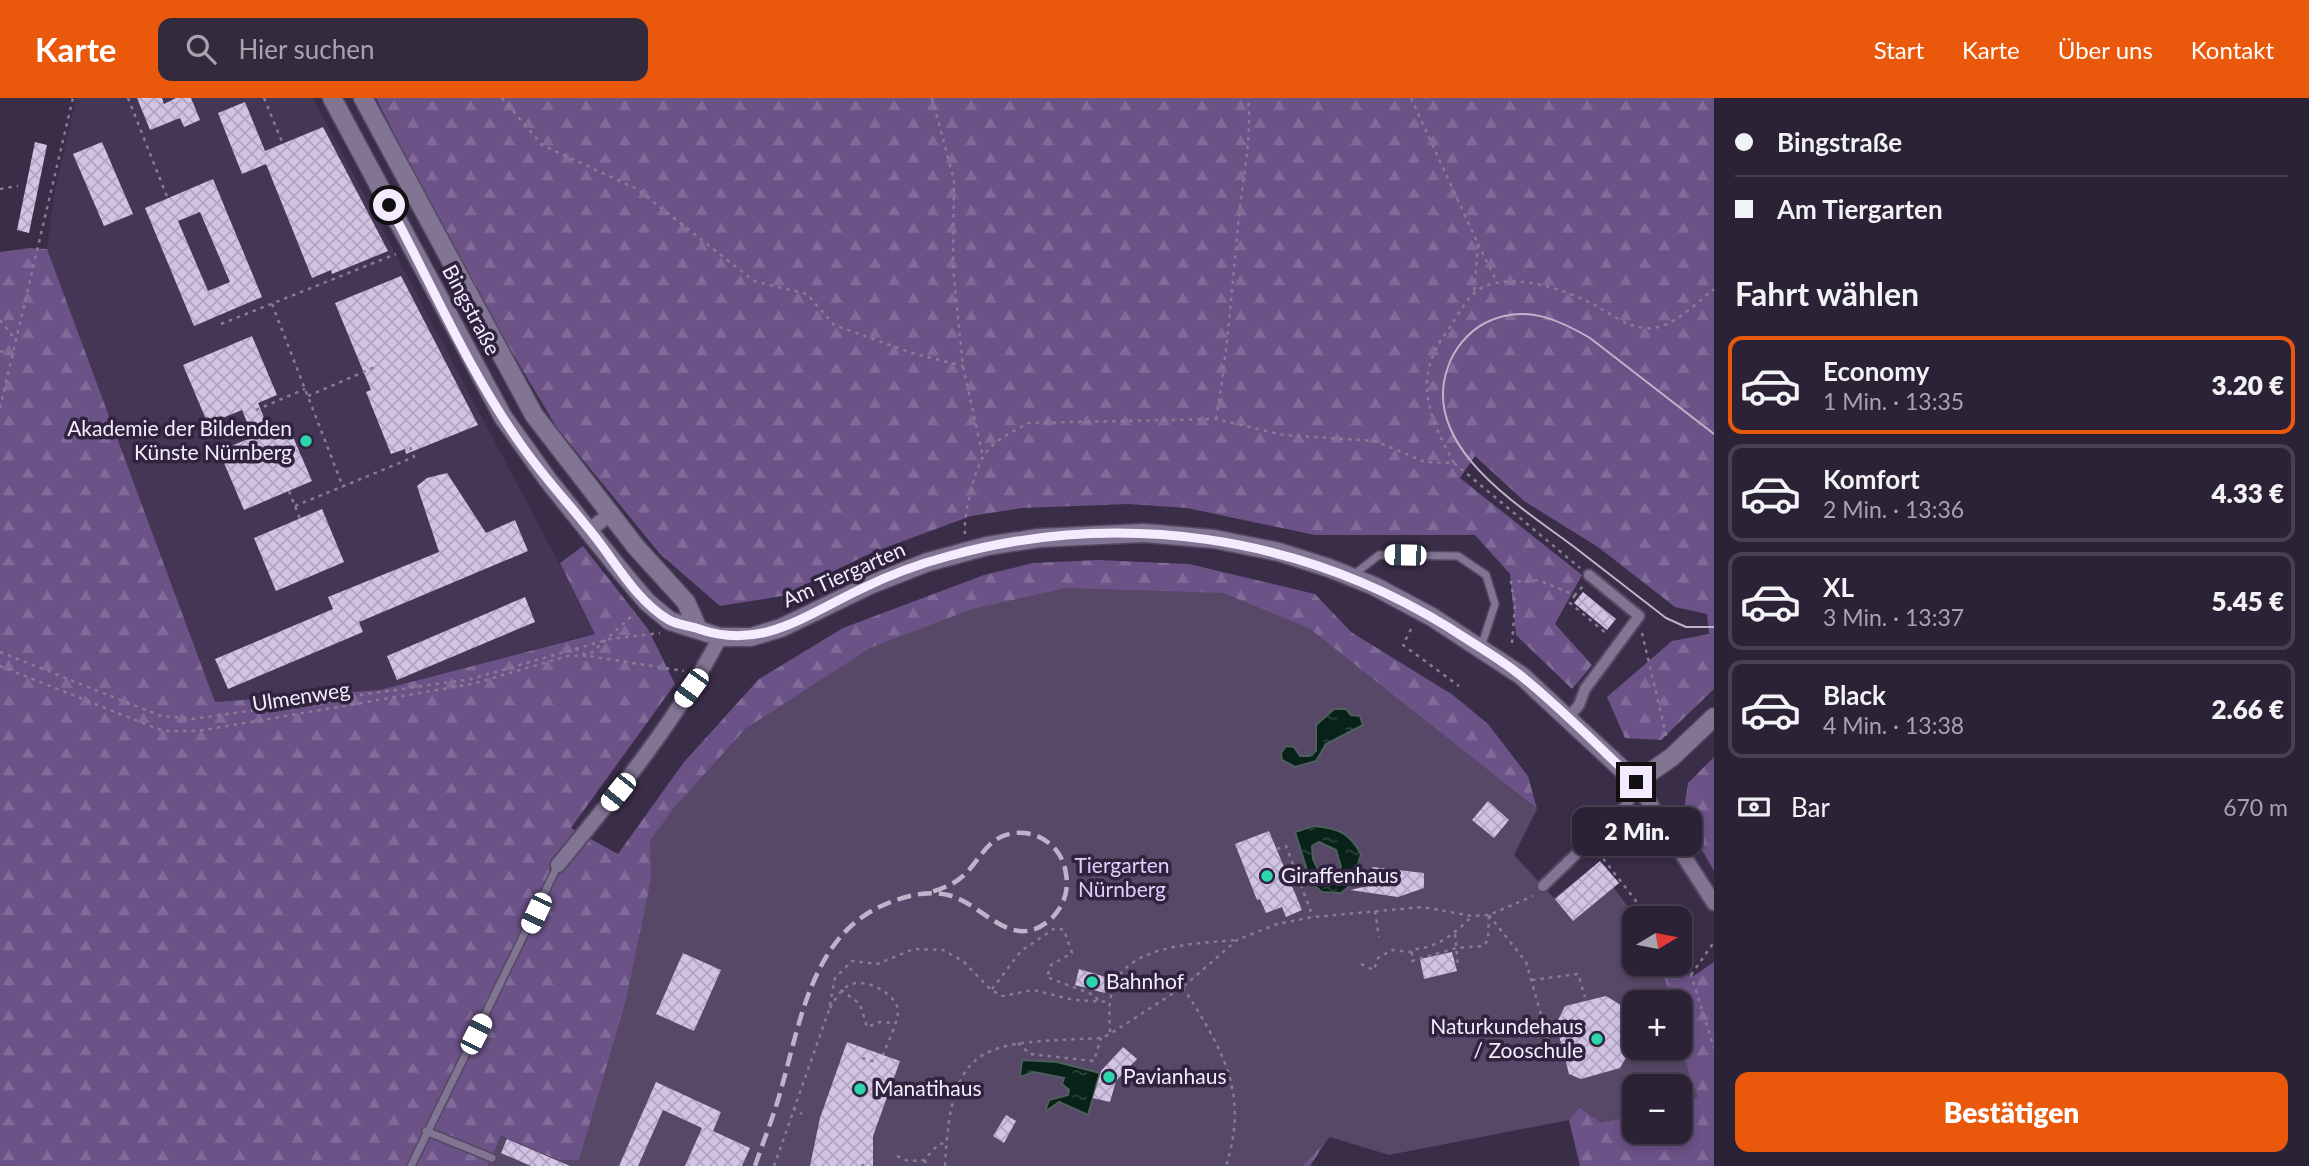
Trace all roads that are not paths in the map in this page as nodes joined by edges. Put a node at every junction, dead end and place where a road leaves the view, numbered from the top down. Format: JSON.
{"nodes":[{"id":1,"x":332,"y":98,"type":"edge"},
{"id":2,"x":363,"y":98,"type":"edge"},
{"id":3,"x":610,"y":514,"type":"junction"},
{"id":4,"x":590,"y":530,"type":"junction"},
{"id":5,"x":1589,"y":575,"type":"road end"},
{"id":6,"x":1350,"y":577,"type":"junction"},
{"id":7,"x":698,"y":629,"type":"junction"},
{"id":8,"x":720,"y":637,"type":"junction"},
{"id":9,"x":1480,"y":647,"type":"junction"},
{"id":10,"x":1714,"y":717,"type":"edge"},
{"id":11,"x":1567,"y":719,"type":"junction"},
{"id":12,"x":1636,"y":782,"type":"junction"},
{"id":13,"x":558,"y":865,"type":"joint"},
{"id":14,"x":1543,"y":886,"type":"road end"},
{"id":15,"x":1714,"y":903,"type":"edge"},
{"id":16,"x":426,"y":1131,"type":"junction"},
{"id":17,"x":492,"y":1158,"type":"dead end"},
{"id":18,"x":411,"y":1166,"type":"edge"}],
"edges":[{"from":1,"to":4,"type":"street","name":"Bingstraße"},
{"from":2,"to":3,"type":"street","name":"Bingstraße"},
{"from":3,"to":4,"type":"street"},
{"from":3,"to":7,"type":"street","name":"Bingstraße"},
{"from":4,"to":7,"type":"street","name":"Bingstraße"},
{"from":5,"to":11,"type":"street"},
{"from":6,"to":8,"type":"street","name":"Am Tiergarten"},
{"from":6,"to":9,"type":"street","name":"Am Tiergarten"},
{"from":6,"to":9,"type":"lane"},
{"from":7,"to":8,"type":"street","name":"Bingstraße"},
{"from":8,"to":13,"type":"street"},
{"from":9,"to":11,"type":"street","name":"Am Tiergarten"},
{"from":10,"to":12,"type":"street"},
{"from":11,"to":12,"type":"street","name":"Am Tiergarten"},
{"from":12,"to":14,"type":"street"},
{"from":12,"to":15,"type":"street"},
{"from":13,"to":16,"type":"lane"},
{"from":16,"to":17,"type":"lane"},
{"from":16,"to":18,"type":"lane"}]}
